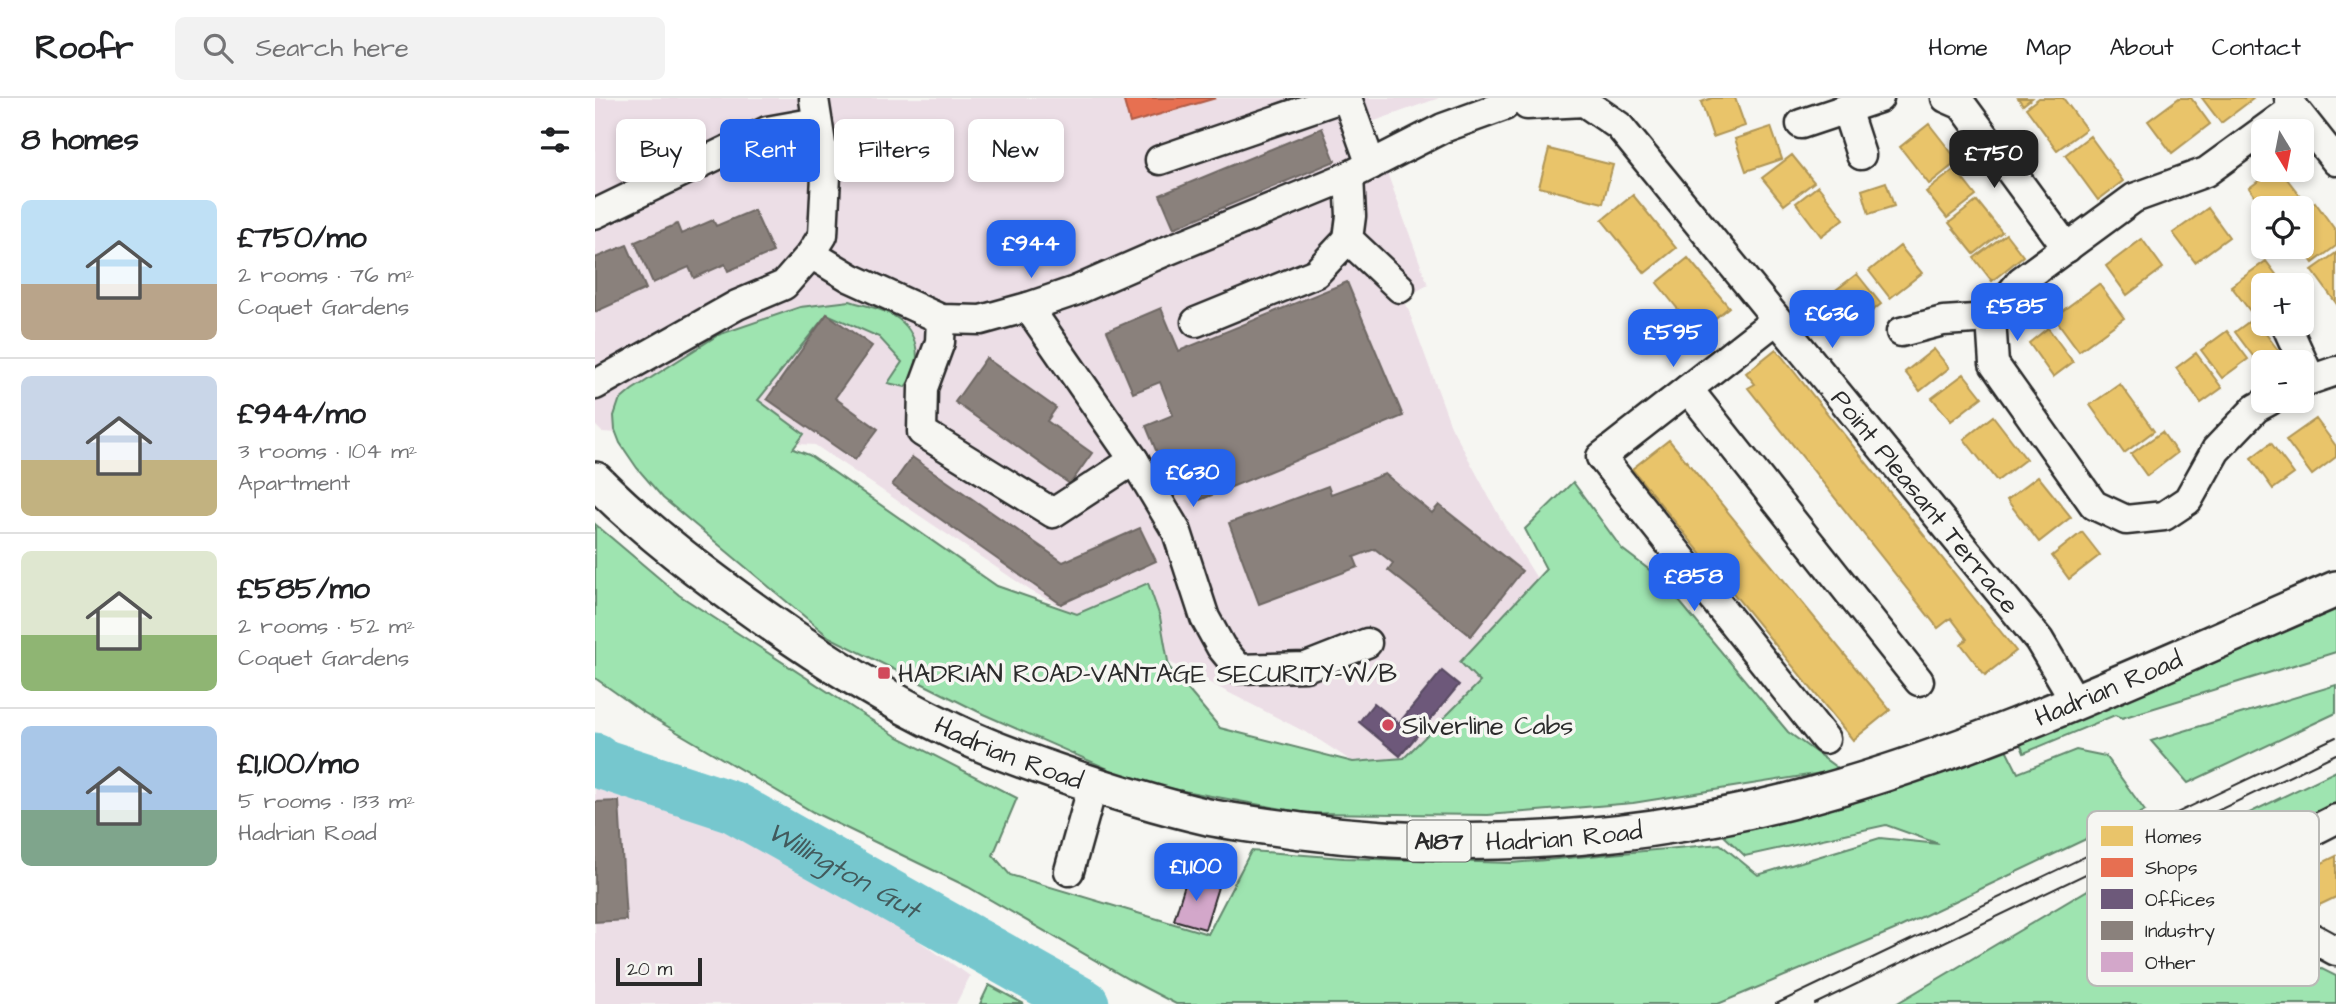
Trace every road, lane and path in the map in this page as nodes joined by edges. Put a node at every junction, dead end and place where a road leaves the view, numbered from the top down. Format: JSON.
{"nodes":[{"id":1,"x":1341,"y":98,"type":"edge"},
{"id":2,"x":1347,"y":98,"type":"edge"},
{"id":3,"x":1473,"y":98,"type":"edge"},
{"id":4,"x":1879,"y":98,"type":"edge"},
{"id":5,"x":1958,"y":100,"type":"edge"},
{"id":6,"x":2292,"y":103,"type":"edge"},
{"id":7,"x":1846,"y":109,"type":"junction"},
{"id":8,"x":815,"y":111,"type":"edge"},
{"id":9,"x":1801,"y":124,"type":"dead end"},
{"id":10,"x":1443,"y":128,"type":"junction"},
{"id":11,"x":1861,"y":155,"type":"dead end"},
{"id":12,"x":1160,"y":160,"type":"dead end"},
{"id":13,"x":2336,"y":161,"type":"edge"},
{"id":14,"x":1360,"y":171,"type":"junction"},
{"id":15,"x":595,"y":214,"type":"edge"},
{"id":16,"x":1348,"y":239,"type":"junction"},
{"id":17,"x":2067,"y":248,"type":"junction"},
{"id":18,"x":811,"y":254,"type":"junction"},
{"id":19,"x":1400,"y":288,"type":"dead end"},
{"id":20,"x":1028,"y":307,"type":"junction"},
{"id":21,"x":941,"y":318,"type":"junction"},
{"id":22,"x":1991,"y":318,"type":"junction"},
{"id":23,"x":1776,"y":320,"type":"junction"},
{"id":24,"x":1196,"y":322,"type":"dead end"},
{"id":25,"x":1901,"y":332,"type":"dead end"},
{"id":26,"x":2292,"y":336,"type":"edge"},
{"id":27,"x":2316,"y":378,"type":"edge"},
{"id":28,"x":595,"y":385,"type":"edge"},
{"id":29,"x":1688,"y":389,"type":"junction"},
{"id":30,"x":2251,"y":413,"type":"edge"},
{"id":31,"x":1134,"y":460,"type":"junction"},
{"id":32,"x":595,"y":480,"type":"edge"},
{"id":33,"x":2336,"y":589,"type":"edge"},
{"id":34,"x":1367,"y":643,"type":"dead end"},
{"id":35,"x":1919,"y":681,"type":"dead end"},
{"id":36,"x":2075,"y":701,"type":"junction"},
{"id":37,"x":1825,"y":739,"type":"dead end"},
{"id":38,"x":1094,"y":785,"type":"junction"},
{"id":39,"x":2336,"y":819,"type":"edge"},
{"id":40,"x":2319,"y":828,"type":"edge"},
{"id":41,"x":1069,"y":871,"type":"dead end"},
{"id":42,"x":2319,"y":942,"type":"edge"},
{"id":43,"x":2336,"y":951,"type":"edge"}],
"edges":[{"from":1,"to":12,"type":"street"},
{"from":2,"to":14,"type":"street"},
{"from":3,"to":10,"type":"street"},
{"from":4,"to":7,"type":"street"},
{"from":5,"to":17,"type":"street"},
{"from":6,"to":13,"type":"street"},
{"from":6,"to":17,"type":"street"},
{"from":7,"to":9,"type":"street"},
{"from":7,"to":11,"type":"street"},
{"from":8,"to":15,"type":"street"},
{"from":8,"to":18,"type":"street"},
{"from":10,"to":14,"type":"street"},
{"from":10,"to":23,"type":"street","name":"Point Pleasant Terrace"},
{"from":14,"to":16,"type":"street"},
{"from":14,"to":20,"type":"street"},
{"from":16,"to":19,"type":"street"},
{"from":16,"to":24,"type":"street"},
{"from":17,"to":22,"type":"street"},
{"from":18,"to":21,"type":"street"},
{"from":18,"to":28,"type":"street"},
{"from":20,"to":21,"type":"street"},
{"from":20,"to":31,"type":"street"},
{"from":21,"to":31,"type":"street"},
{"from":22,"to":25,"type":"street"},
{"from":22,"to":30,"type":"street"},
{"from":23,"to":29,"type":"street"},
{"from":23,"to":36,"type":"street","name":"Point Pleasant Terrace"},
{"from":26,"to":27,"type":"street"},
{"from":29,"to":35,"type":"street"},
{"from":29,"to":37,"type":"street"},
{"from":31,"to":34,"type":"street"},
{"from":32,"to":38,"type":"main road","name":"Hadrian Road","number":"A187"},
{"from":33,"to":36,"type":"main road","name":"Hadrian Road","number":"A187"},
{"from":36,"to":38,"type":"main road","name":"Hadrian Road","number":"A187"},
{"from":38,"to":41,"type":"street"},
{"from":39,"to":40,"type":"street"},
{"from":42,"to":43,"type":"street"}]}
